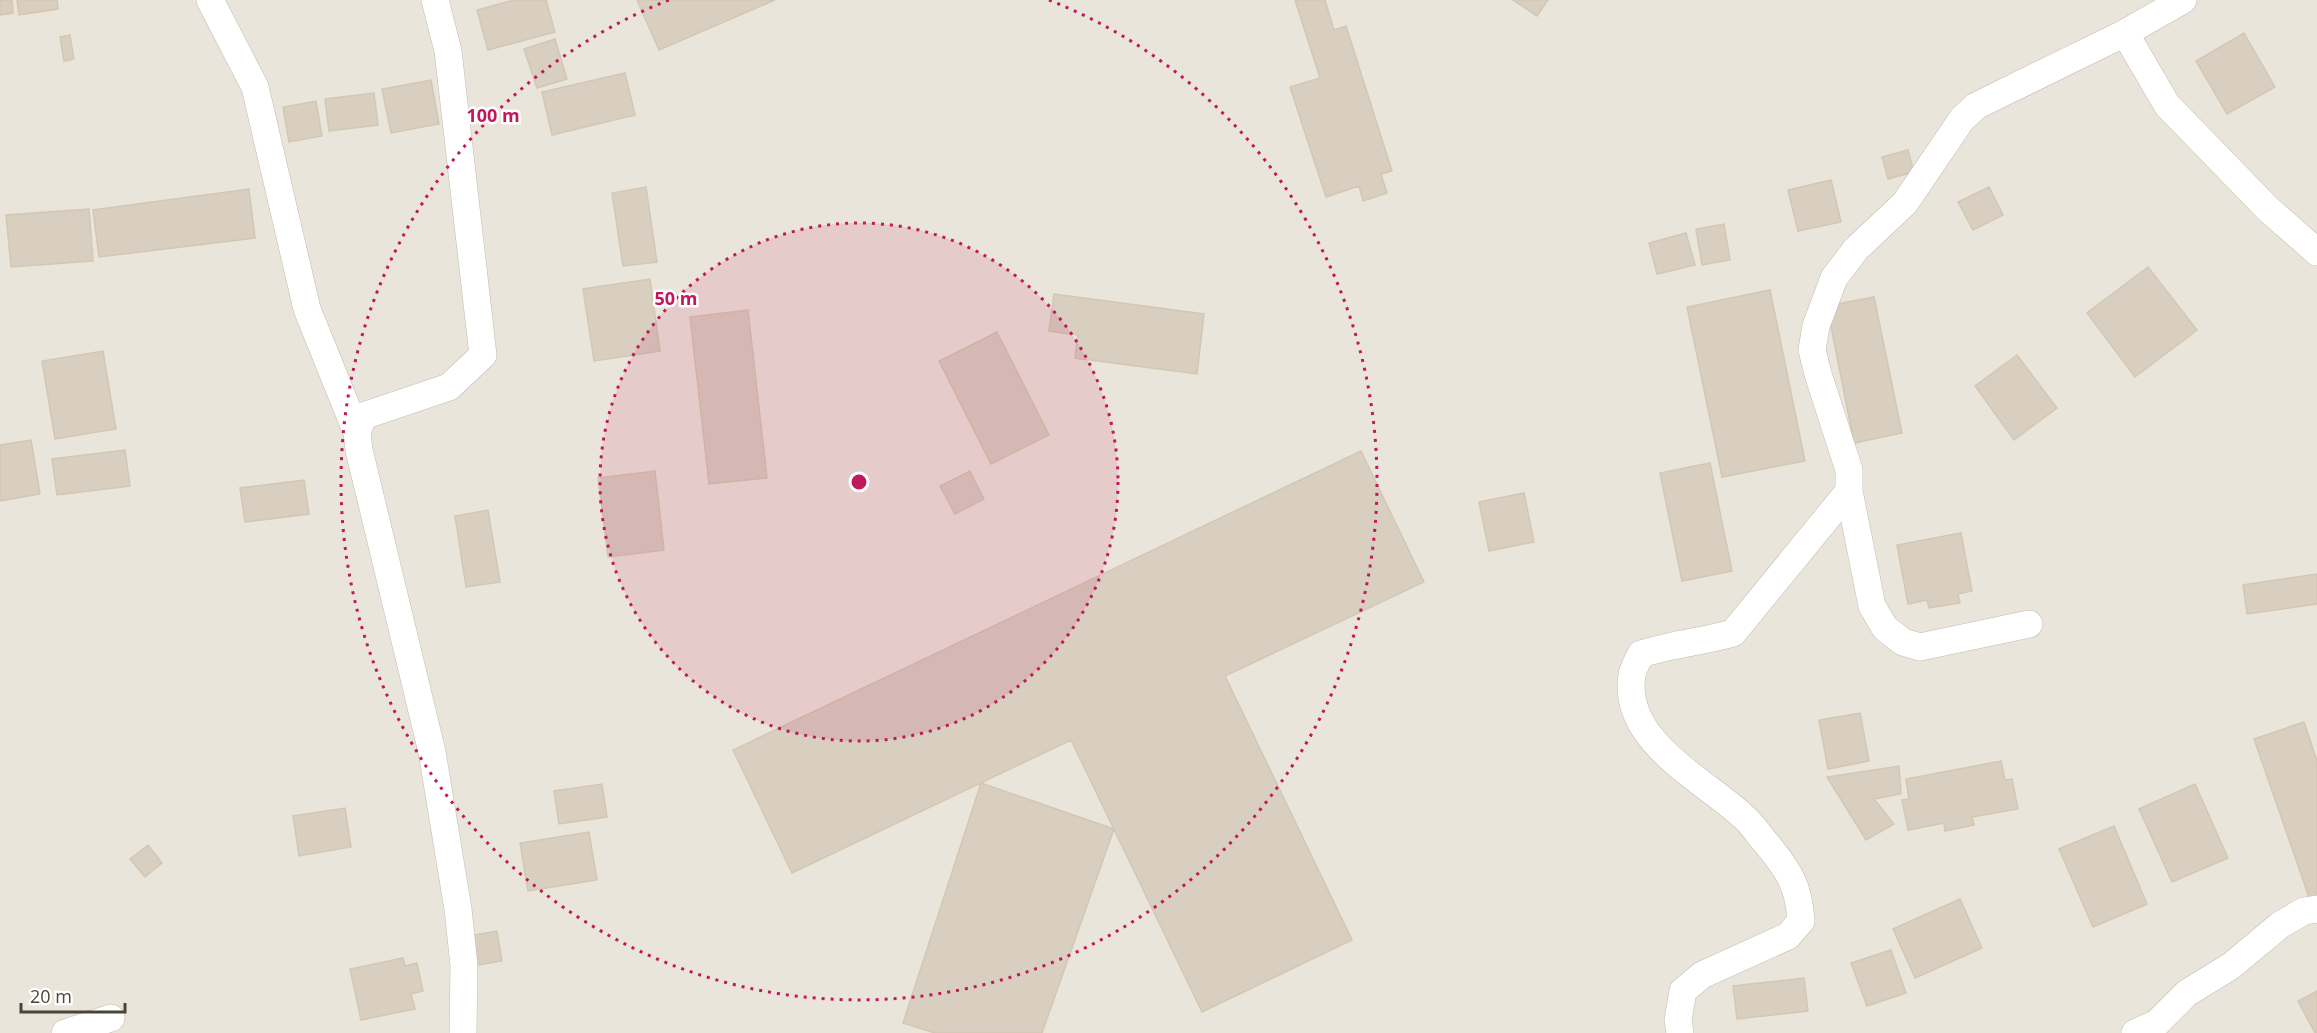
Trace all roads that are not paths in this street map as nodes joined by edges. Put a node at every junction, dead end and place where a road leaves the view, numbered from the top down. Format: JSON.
{"nodes":[{"id":1,"x":210,"y":0,"type":"edge"},
{"id":2,"x":435,"y":0,"type":"edge"},
{"id":3,"x":2183,"y":0,"type":"edge"},
{"id":4,"x":2125,"y":33,"type":"junction"},
{"id":5,"x":2317,"y":252,"type":"edge"},
{"id":6,"x":357,"y":433,"type":"junction"},
{"id":7,"x":1849,"y":491,"type":"junction"},
{"id":8,"x":2029,"y":624,"type":"dead end"},
{"id":9,"x":2317,"y":909,"type":"edge"},
{"id":10,"x":111,"y":1018,"type":"dead end"},
{"id":11,"x":2152,"y":1030,"type":"edge"},
{"id":12,"x":64,"y":1033,"type":"edge"},
{"id":13,"x":463,"y":1033,"type":"edge"},
{"id":14,"x":1680,"y":1033,"type":"edge"}],
"edges":[{"from":1,"to":6,"type":"street"},
{"from":2,"to":6,"type":"street"},
{"from":3,"to":4,"type":"street"},
{"from":4,"to":5,"type":"street"},
{"from":4,"to":7,"type":"street"},
{"from":6,"to":13,"type":"street"},
{"from":7,"to":8,"type":"street"},
{"from":7,"to":14,"type":"street"},
{"from":9,"to":11,"type":"street"},
{"from":10,"to":12,"type":"street"}]}
